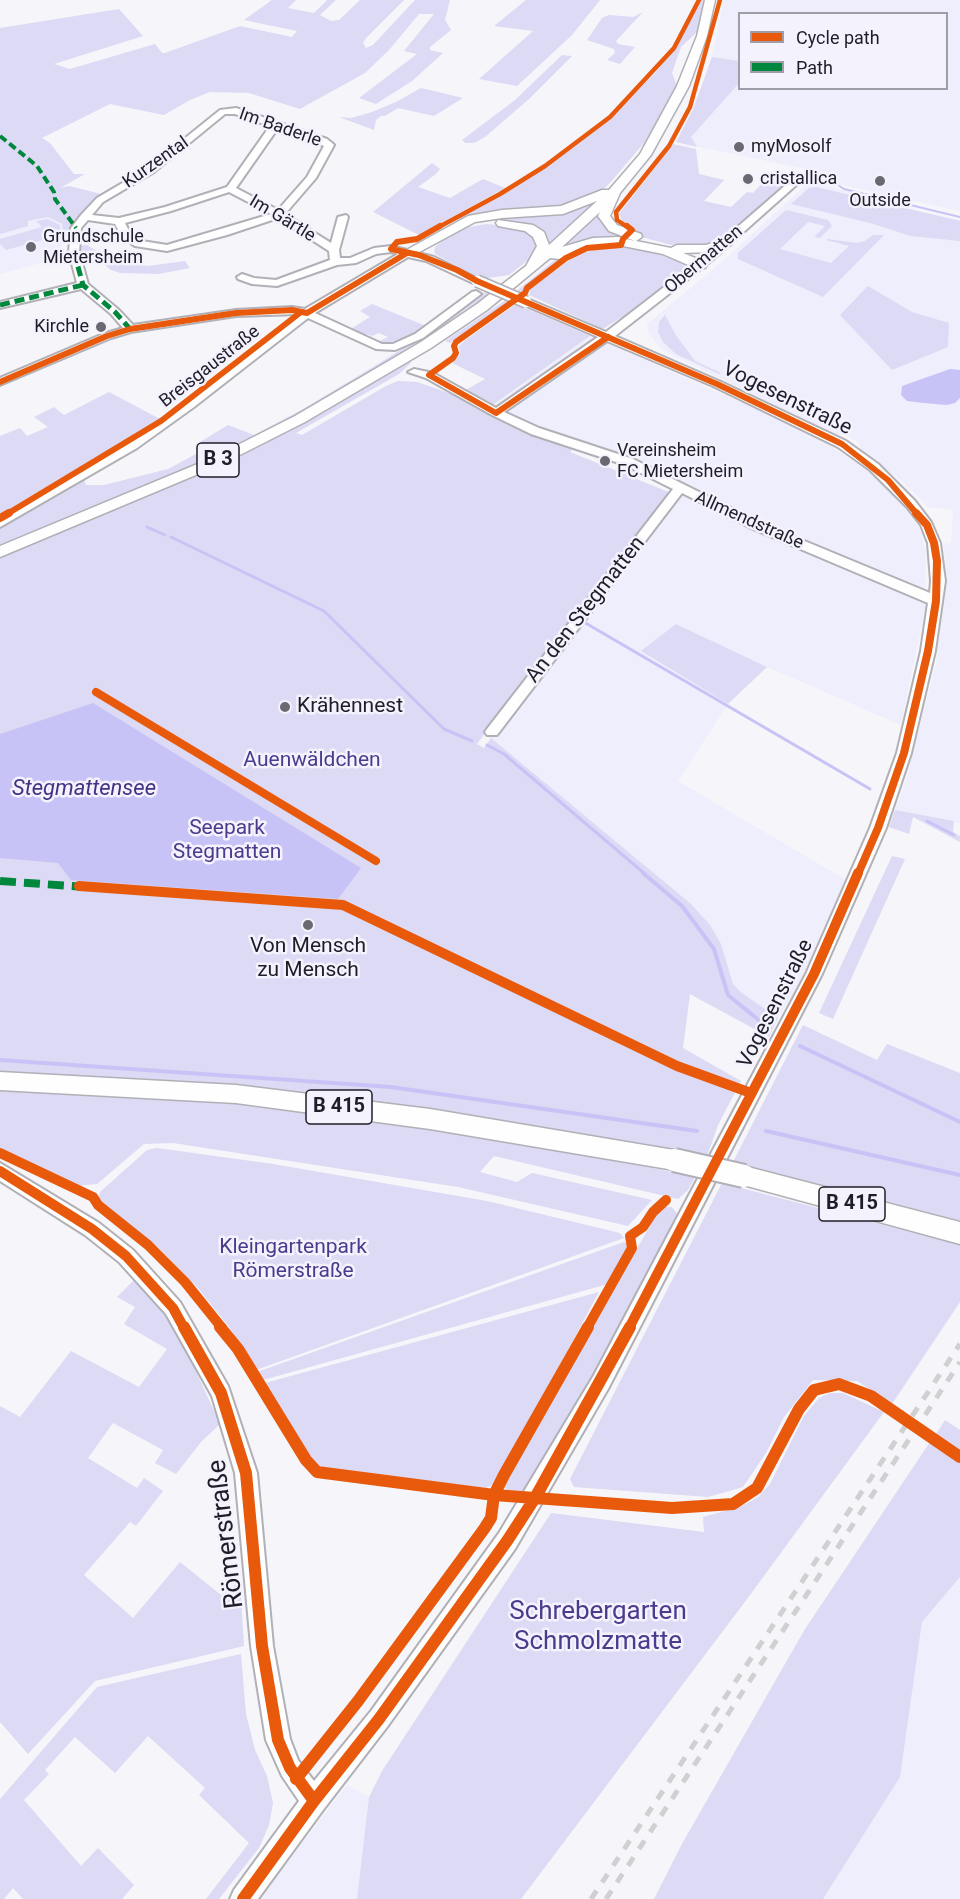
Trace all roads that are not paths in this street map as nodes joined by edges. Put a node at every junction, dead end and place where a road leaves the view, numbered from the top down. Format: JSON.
{"nodes":[{"id":1,"x":710,"y":0,"type":"edge"},
{"id":2,"x":229,"y":111,"type":"joint"},
{"id":3,"x":276,"y":124,"type":"junction"},
{"id":4,"x":798,"y":179,"type":"dead end"},
{"id":5,"x":617,"y":188,"type":"junction"},
{"id":6,"x":230,"y":189,"type":"junction"},
{"id":7,"x":279,"y":214,"type":"junction"},
{"id":8,"x":84,"y":217,"type":"junction"},
{"id":9,"x":343,"y":217,"type":"dead end"},
{"id":10,"x":119,"y":221,"type":"junction"},
{"id":11,"x":457,"y":226,"type":"junction"},
{"id":12,"x":624,"y":238,"type":"junction"},
{"id":13,"x":430,"y":240,"type":"junction"},
{"id":14,"x":726,"y":242,"type":"junction"},
{"id":15,"x":677,"y":249,"type":"junction"},
{"id":16,"x":334,"y":250,"type":"junction"},
{"id":17,"x":407,"y":253,"type":"junction"},
{"id":18,"x":337,"y":261,"type":"junction"},
{"id":19,"x":426,"y":261,"type":"junction"},
{"id":20,"x":703,"y":262,"type":"junction"},
{"id":21,"x":383,"y":266,"type":"junction"},
{"id":22,"x":531,"y":269,"type":"junction"},
{"id":23,"x":242,"y":277,"type":"dead end"},
{"id":24,"x":83,"y":285,"type":"junction"},
{"id":25,"x":476,"y":294,"type":"dead end"},
{"id":26,"x":0,"y":306,"type":"edge"},
{"id":27,"x":307,"y":313,"type":"junction"},
{"id":28,"x":629,"y":321,"type":"junction"},
{"id":29,"x":130,"y":329,"type":"junction"},
{"id":30,"x":608,"y":337,"type":"junction"},
{"id":31,"x":640,"y":350,"type":"junction"},
{"id":32,"x":414,"y":372,"type":"dead end"},
{"id":33,"x":0,"y":382,"type":"edge"},
{"id":34,"x":496,"y":413,"type":"junction"},
{"id":35,"x":679,"y":489,"type":"junction"},
{"id":36,"x":0,"y":523,"type":"edge"},
{"id":37,"x":0,"y":552,"type":"edge"},
{"id":38,"x":936,"y":601,"type":"junction"},
{"id":39,"x":492,"y":732,"type":"dead end"},
{"id":40,"x":0,"y":1081,"type":"edge"},
{"id":41,"x":0,"y":1171,"type":"edge"},
{"id":42,"x":960,"y":1233,"type":"edge"},
{"id":43,"x":314,"y":1801,"type":"junction"},
{"id":44,"x":243,"y":1899,"type":"edge"}],
"edges":[{"from":1,"to":5,"type":"main road","number":"B 3"},
{"from":2,"to":3,"type":"street","name":"Im Baderle"},
{"from":2,"to":8,"type":"street","name":"Kurzental"},
{"from":3,"to":6,"type":"street"},
{"from":3,"to":7,"type":"street","name":"Im Baderle"},
{"from":4,"to":14,"type":"street","name":"Obermatten"},
{"from":5,"to":11,"type":"main road","number":"B 3"},
{"from":5,"to":12,"type":"main road","number":"B 3"},
{"from":5,"to":22,"type":"main road","number":"B 3"},
{"from":6,"to":7,"type":"street","name":"Im Gärtle"},
{"from":6,"to":10,"type":"street"},
{"from":7,"to":10,"type":"street"},
{"from":7,"to":16,"type":"street","name":"Im Gärtle"},
{"from":8,"to":10,"type":"street"},
{"from":8,"to":24,"type":"street"},
{"from":9,"to":16,"type":"street"},
{"from":11,"to":13,"type":"main road","number":"B 3"},
{"from":11,"to":22,"type":"main road","number":"B 3"},
{"from":12,"to":15,"type":"main road","number":"B 3"},
{"from":12,"to":20,"type":"main road","number":"B 3"},
{"from":12,"to":22,"type":"main road","number":"B 3"},
{"from":13,"to":17,"type":"main road","number":"B 3"},
{"from":13,"to":19,"type":"main road"},
{"from":14,"to":15,"type":"main road"},
{"from":14,"to":20,"type":"street","name":"Obermatten"},
{"from":15,"to":20,"type":"main road","number":"B 3"},
{"from":16,"to":18,"type":"street"},
{"from":17,"to":18,"type":"street"},
{"from":17,"to":19,"type":"street","name":"Vogesenstraße"},
{"from":17,"to":21,"type":"street","name":"Breisgaustraße"},
{"from":18,"to":23,"type":"street"},
{"from":19,"to":21,"type":"street"},
{"from":19,"to":30,"type":"street","name":"Vogesenstraße","bridge":true},
{"from":20,"to":28,"type":"street","name":"Obermatten"},
{"from":21,"to":27,"type":"street","name":"Breisgaustraße"},
{"from":22,"to":37,"type":"main road","number":"B 3"},
{"from":24,"to":26,"type":"street"},
{"from":24,"to":29,"type":"street"},
{"from":25,"to":27,"type":"street"},
{"from":27,"to":29,"type":"street"},
{"from":27,"to":36,"type":"street","name":"Breisgaustraße"},
{"from":28,"to":30,"type":"street","name":"Obermatten"},
{"from":28,"to":31,"type":"street"},
{"from":29,"to":33,"type":"street"},
{"from":30,"to":31,"type":"street","name":"Vogesenstraße"},
{"from":30,"to":34,"type":"street"},
{"from":31,"to":38,"type":"street","name":"Vogesenstraße"},
{"from":32,"to":34,"type":"street","name":"Allmendstraße"},
{"from":34,"to":35,"type":"street","name":"Allmendstraße"},
{"from":35,"to":38,"type":"street","name":"Allmendstraße"},
{"from":35,"to":39,"type":"street","name":"An den Stegmatten"},
{"from":38,"to":43,"type":"street","name":"Vogesenstraße"},
{"from":40,"to":42,"type":"main road","number":"B 415","bridge":true},
{"from":41,"to":43,"type":"street","name":"Römerstraße"},
{"from":43,"to":44,"type":"street","name":"Vogesenstraße"}]}
